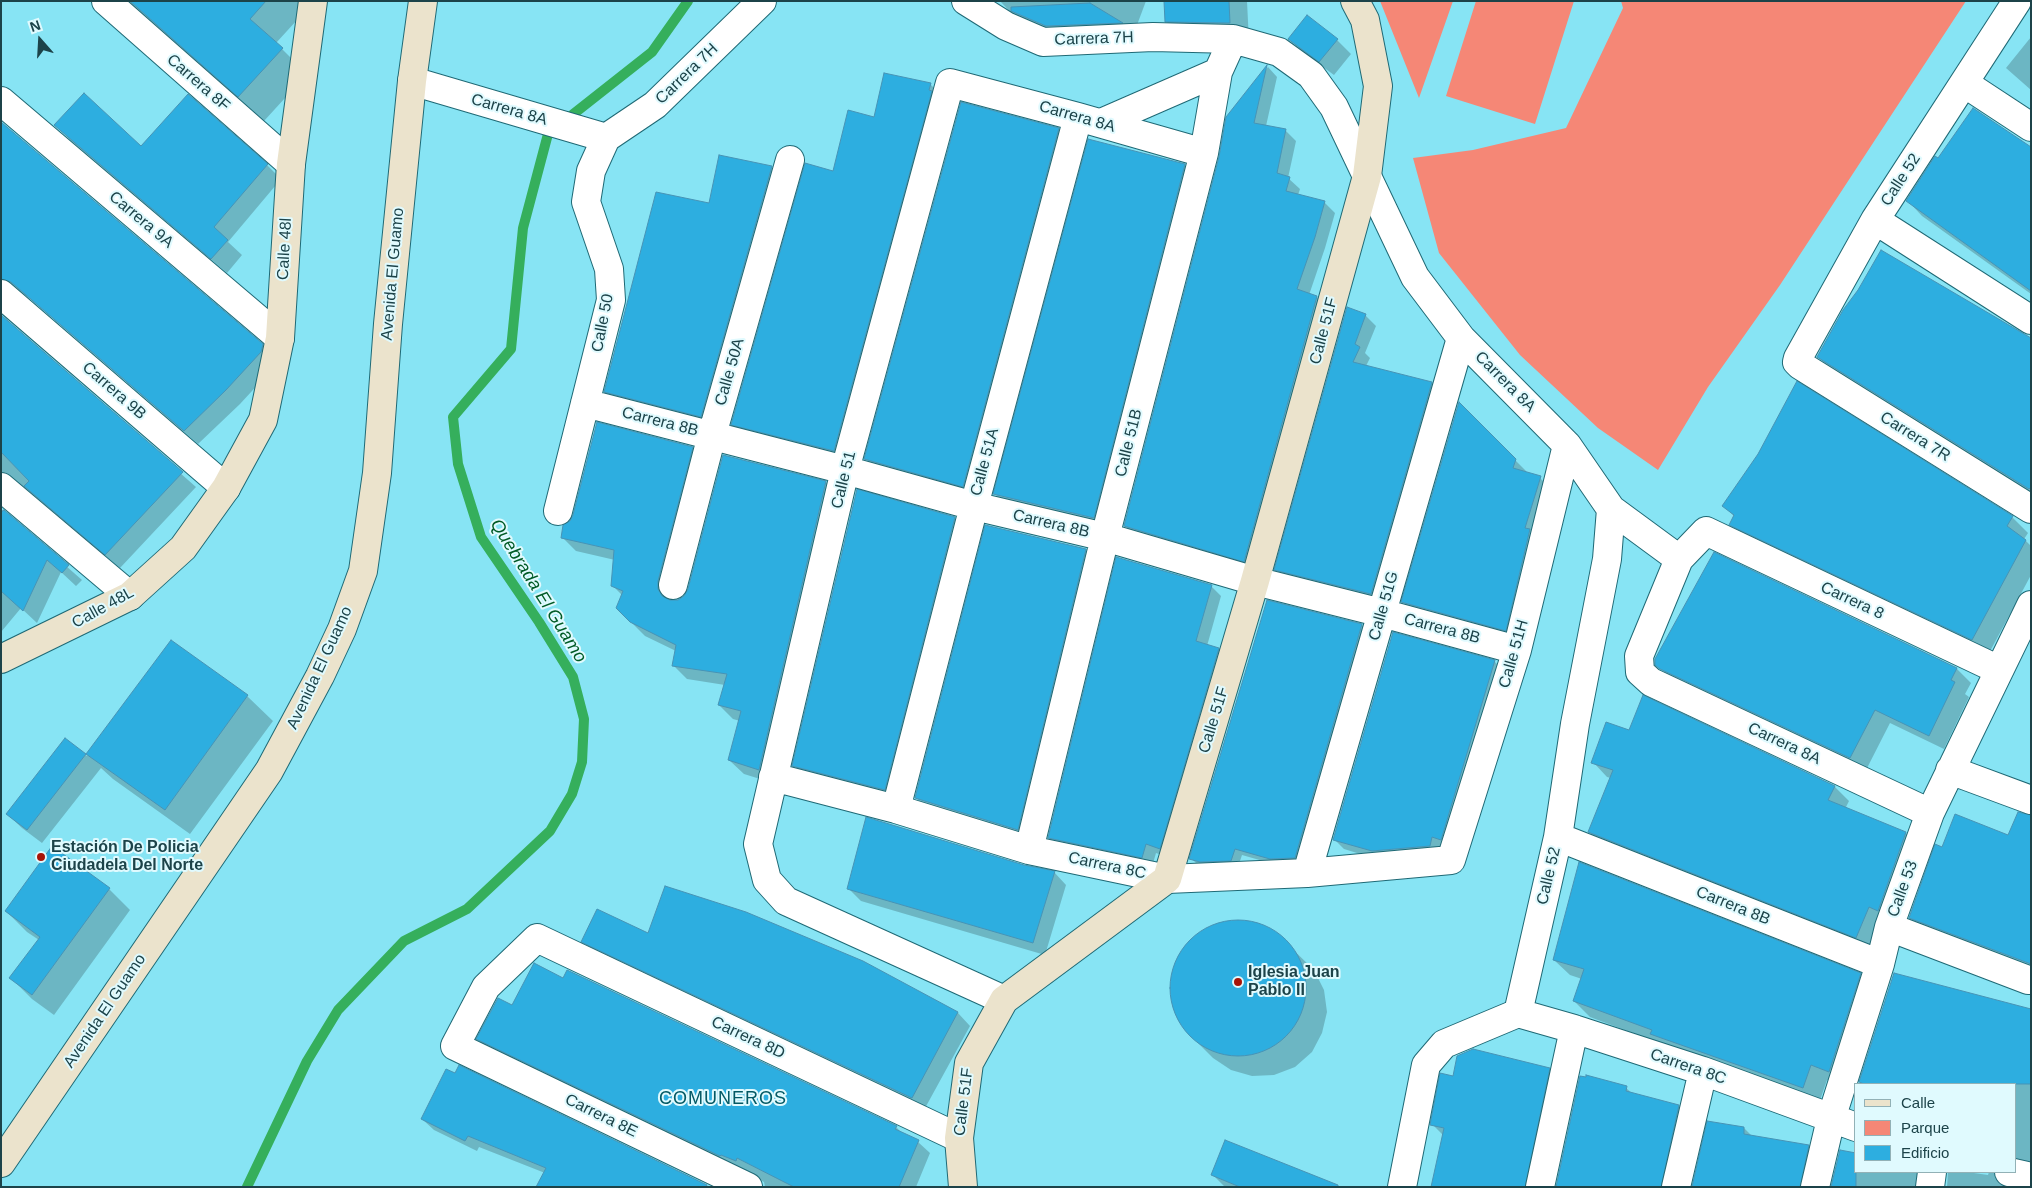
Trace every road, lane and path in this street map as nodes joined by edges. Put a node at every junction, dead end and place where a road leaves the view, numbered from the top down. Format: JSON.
{"nodes":[{"id":1,"x":106,"y":1,"type":"edge"},
{"id":2,"x":313,"y":1,"type":"edge"},
{"id":3,"x":423,"y":1,"type":"edge"},
{"id":4,"x":762,"y":1,"type":"edge"},
{"id":5,"x":966,"y":1,"type":"edge"},
{"id":6,"x":1355,"y":1,"type":"edge"},
{"id":7,"x":2017,"y":1,"type":"edge"},
{"id":8,"x":1233,"y":39,"type":"junction"},
{"id":9,"x":1218,"y":72,"type":"junction"},
{"id":10,"x":412,"y":81,"type":"junction"},
{"id":11,"x":950,"y":83,"type":"joint"},
{"id":12,"x":1964,"y":83,"type":"junction"},
{"id":13,"x":1,"y":101,"type":"edge"},
{"id":14,"x":1089,"y":120,"type":"junction"},
{"id":15,"x":2031,"y":126,"type":"edge"},
{"id":16,"x":606,"y":138,"type":"junction"},
{"id":17,"x":1204,"y":153,"type":"junction"},
{"id":18,"x":790,"y":160,"type":"dead end"},
{"id":19,"x":291,"y":164,"type":"junction"},
{"id":20,"x":1367,"y":176,"type":"junction"},
{"id":21,"x":1875,"y":220,"type":"junction"},
{"id":22,"x":1,"y":294,"type":"edge"},
{"id":23,"x":2031,"y":320,"type":"edge"},
{"id":24,"x":280,"y":338,"type":"junction"},
{"id":25,"x":1461,"y":338,"type":"junction"},
{"id":26,"x":1800,"y":365,"type":"joint"},
{"id":27,"x":585,"y":403,"type":"junction"},
{"id":28,"x":712,"y":435,"type":"junction"},
{"id":29,"x":1567,"y":445,"type":"junction"},
{"id":30,"x":845,"y":470,"type":"junction"},
{"id":31,"x":1,"y":487,"type":"edge"},
{"id":32,"x":226,"y":488,"type":"junction"},
{"id":33,"x":974,"y":506,"type":"junction"},
{"id":34,"x":1612,"y":508,"type":"junction"},
{"id":35,"x":2031,"y":509,"type":"edge"},
{"id":36,"x":558,"y":511,"type":"dead end"},
{"id":37,"x":1105,"y":537,"type":"junction"},
{"id":38,"x":1680,"y":559,"type":"junction"},
{"id":39,"x":1255,"y":581,"type":"junction"},
{"id":40,"x":672,"y":585,"type":"dead end"},
{"id":41,"x":130,"y":596,"type":"junction"},
{"id":42,"x":2029,"y":612,"type":"edge"},
{"id":43,"x":1382,"y":613,"type":"junction"},
{"id":44,"x":1517,"y":650,"type":"junction"},
{"id":45,"x":1,"y":659,"type":"edge"},
{"id":46,"x":1998,"y":670,"type":"junction"},
{"id":47,"x":1950,"y":770,"type":"junction"},
{"id":48,"x":773,"y":777,"type":"junction"},
{"id":49,"x":2031,"y":800,"type":"edge"},
{"id":50,"x":896,"y":809,"type":"junction"},
{"id":51,"x":1930,"y":813,"type":"junction"},
{"id":52,"x":1558,"y":837,"type":"junction"},
{"id":53,"x":1028,"y":850,"type":"junction"},
{"id":54,"x":1451,"y":860,"type":"joint"},
{"id":55,"x":1307,"y":873,"type":"junction"},
{"id":56,"x":1167,"y":879,"type":"junction"},
{"id":57,"x":1889,"y":927,"type":"junction"},
{"id":58,"x":1880,"y":964,"type":"junction"},
{"id":59,"x":2028,"y":980,"type":"dead end"},
{"id":60,"x":1004,"y":1000,"type":"junction"},
{"id":61,"x":1518,"y":1013,"type":"junction"},
{"id":62,"x":1574,"y":1029,"type":"junction"},
{"id":63,"x":455,"y":1046,"type":"joint"},
{"id":64,"x":1703,"y":1071,"type":"junction"},
{"id":65,"x":1844,"y":1123,"type":"edge"},
{"id":66,"x":959,"y":1138,"type":"junction"},
{"id":67,"x":1,"y":1163,"type":"edge"},
{"id":68,"x":1932,"y":1173,"type":"edge"},
{"id":69,"x":2013,"y":1173,"type":"edge"},
{"id":70,"x":2031,"y":1177,"type":"edge"},
{"id":71,"x":748,"y":1187,"type":"edge"},
{"id":72,"x":963,"y":1187,"type":"edge"},
{"id":73,"x":1402,"y":1187,"type":"edge"},
{"id":74,"x":1540,"y":1187,"type":"edge"},
{"id":75,"x":1676,"y":1187,"type":"edge"},
{"id":76,"x":1815,"y":1187,"type":"edge"},
{"id":77,"x":1930,"y":1187,"type":"edge"}],
"edges":[{"from":1,"to":19,"type":"street","name":"Carrera 8F"},
{"from":2,"to":19,"type":"street","name":"Calle 48l"},
{"from":3,"to":10,"type":"street","name":"Avenida El Guamo"},
{"from":4,"to":16,"type":"street","name":"Carrera 7H"},
{"from":5,"to":8,"type":"street","name":"Carrera 7H"},
{"from":6,"to":20,"type":"street"},
{"from":7,"to":12,"type":"street","name":"Calle 52"},
{"from":8,"to":9,"type":"street","name":"Calle 51B"},
{"from":8,"to":20,"type":"street","name":"Carrera 8A"},
{"from":9,"to":14,"type":"street"},
{"from":9,"to":17,"type":"street","name":"Calle 51B"},
{"from":10,"to":16,"type":"street","name":"Carrera 8A"},
{"from":10,"to":67,"type":"street","name":"Avenida El Guamo"},
{"from":11,"to":14,"type":"street","name":"Carrera 8A"},
{"from":11,"to":30,"type":"street","name":"Calle 51"},
{"from":12,"to":15,"type":"street"},
{"from":12,"to":21,"type":"street","name":"Calle 52"},
{"from":13,"to":24,"type":"street","name":"Carrera 9A"},
{"from":14,"to":17,"type":"street","name":"Carrera 8A"},
{"from":14,"to":33,"type":"street","name":"Calle 51A"},
{"from":16,"to":27,"type":"street","name":"Calle 50"},
{"from":17,"to":37,"type":"street","name":"Calle 51B"},
{"from":18,"to":28,"type":"street","name":"Calle 50A"},
{"from":19,"to":24,"type":"street","name":"Calle 48l"},
{"from":20,"to":25,"type":"street","name":"Carrera 8A"},
{"from":20,"to":39,"type":"street","name":"Calle 51F"},
{"from":21,"to":23,"type":"street"},
{"from":21,"to":26,"type":"street","name":"Calle 52"},
{"from":22,"to":32,"type":"street","name":"Carrera 9B"},
{"from":24,"to":32,"type":"street","name":"Calle 48l"},
{"from":25,"to":29,"type":"street","name":"Carrera 8A"},
{"from":25,"to":43,"type":"street","name":"Calle 51G"},
{"from":26,"to":35,"type":"street","name":"Carrera 7R"},
{"from":27,"to":28,"type":"street","name":"Carrera 8B"},
{"from":27,"to":36,"type":"street","name":"Calle 50"},
{"from":28,"to":30,"type":"street","name":"Carrera 8B"},
{"from":28,"to":40,"type":"street","name":"Calle 50A"},
{"from":29,"to":34,"type":"street","name":"Carrera 8A"},
{"from":29,"to":44,"type":"street","name":"Calle 51H"},
{"from":30,"to":33,"type":"street","name":"Carrera 8B"},
{"from":30,"to":48,"type":"street","name":"Calle 51"},
{"from":31,"to":41,"type":"street"},
{"from":32,"to":41,"type":"street","name":"Calle 48L"},
{"from":33,"to":37,"type":"street","name":"Carrera 8B"},
{"from":33,"to":50,"type":"street","name":"Calle 51A"},
{"from":34,"to":38,"type":"street","name":"Carrera 8A"},
{"from":34,"to":52,"type":"street","name":"Calle 52"},
{"from":37,"to":39,"type":"street","name":"Carrera 8B"},
{"from":37,"to":53,"type":"street","name":"Calle 51B"},
{"from":38,"to":46,"type":"street","name":"Carrera 8"},
{"from":38,"to":51,"type":"street","name":"Carrera 8A"},
{"from":39,"to":43,"type":"street","name":"Carrera 8B"},
{"from":39,"to":56,"type":"street","name":"Calle 51F"},
{"from":41,"to":45,"type":"street","name":"Calle 48L"},
{"from":42,"to":46,"type":"street","name":"Calle 53"},
{"from":43,"to":44,"type":"street","name":"Carrera 8B"},
{"from":43,"to":55,"type":"street","name":"Calle 51G"},
{"from":44,"to":54,"type":"street","name":"Calle 51H"},
{"from":46,"to":47,"type":"street","name":"Calle 53"},
{"from":47,"to":49,"type":"street"},
{"from":47,"to":51,"type":"street","name":"Calle 53"},
{"from":48,"to":50,"type":"street","name":"Carrera 8C"},
{"from":48,"to":60,"type":"street","name":"Calle 51"},
{"from":50,"to":53,"type":"street","name":"Carrera 8C"},
{"from":51,"to":57,"type":"street","name":"Calle 53"},
{"from":52,"to":58,"type":"street","name":"Carrera 8B"},
{"from":52,"to":61,"type":"street","name":"Calle 52"},
{"from":53,"to":56,"type":"street","name":"Carrera 8C"},
{"from":54,"to":55,"type":"street","name":"Carrera 8C"},
{"from":55,"to":56,"type":"street","name":"Carrera 8C"},
{"from":56,"to":60,"type":"street","name":"Calle 51F"},
{"from":57,"to":58,"type":"street","name":"Calle 53"},
{"from":57,"to":59,"type":"street"},
{"from":58,"to":65,"type":"street","name":"Calle 53"},
{"from":60,"to":66,"type":"street","name":"Calle 51F"},
{"from":61,"to":62,"type":"street","name":"Carrera 8C"},
{"from":61,"to":73,"type":"street"},
{"from":62,"to":64,"type":"street","name":"Carrera 8C"},
{"from":62,"to":74,"type":"street"},
{"from":63,"to":66,"type":"street","name":"Carrera 8D"},
{"from":63,"to":71,"type":"street","name":"Carrera 8E"},
{"from":64,"to":65,"type":"street","name":"Carrera 8C"},
{"from":64,"to":75,"type":"street"},
{"from":65,"to":76,"type":"street","name":"Calle 53"},
{"from":66,"to":72,"type":"street","name":"Calle 51F"},
{"from":68,"to":77,"type":"street"},
{"from":69,"to":70,"type":"street"}]}
